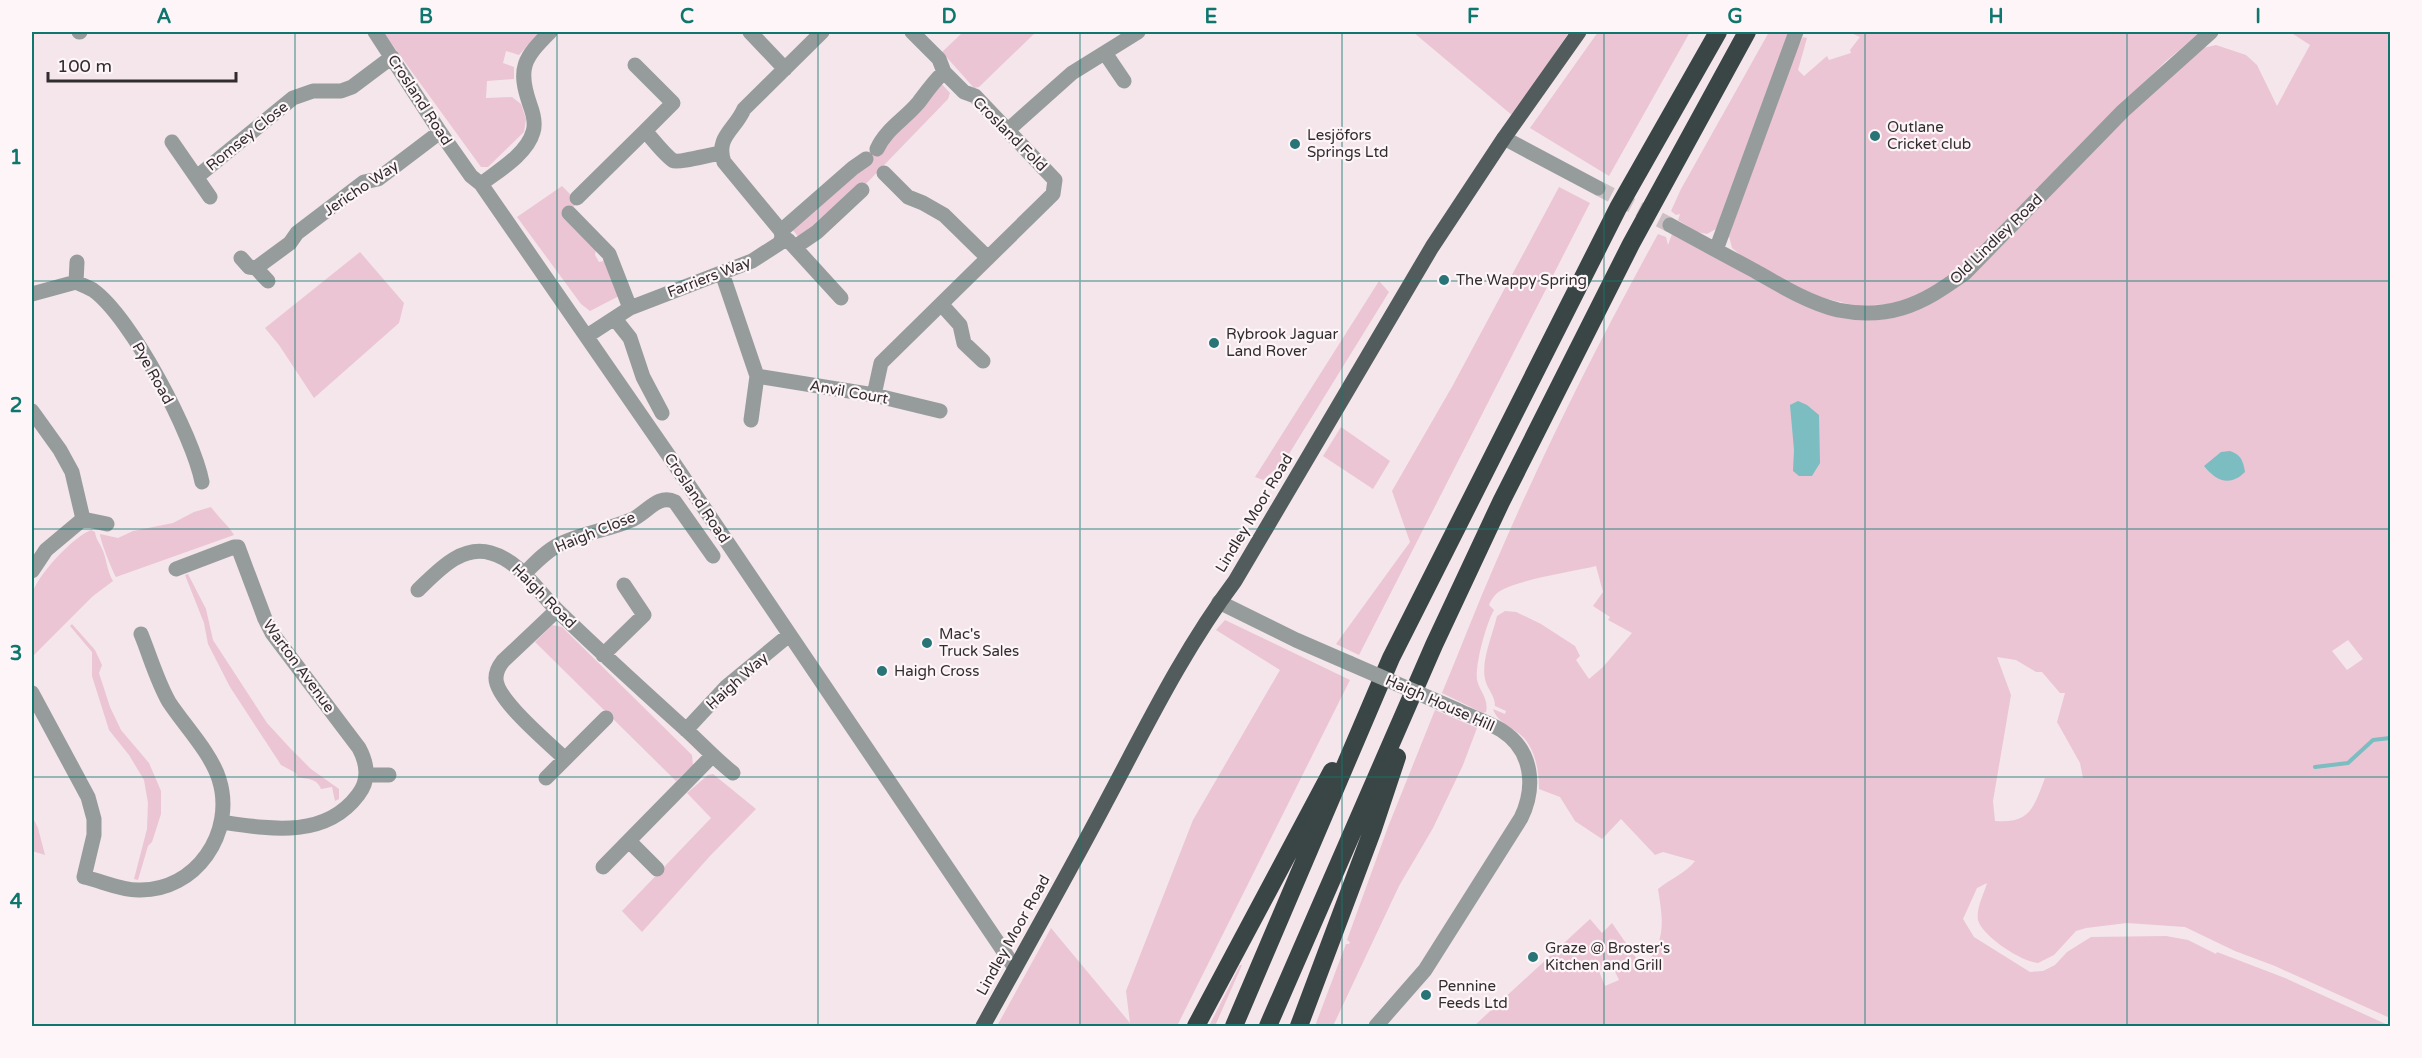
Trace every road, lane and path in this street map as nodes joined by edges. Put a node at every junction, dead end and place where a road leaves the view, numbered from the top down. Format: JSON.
{"nodes":[{"id":1,"x":375,"y":32,"type":"edge"},
{"id":2,"x":550,"y":32,"type":"edge"},
{"id":3,"x":750,"y":32,"type":"edge"},
{"id":4,"x":822,"y":32,"type":"edge"},
{"id":5,"x":912,"y":32,"type":"edge"},
{"id":6,"x":1579,"y":32,"type":"edge"},
{"id":7,"x":1718,"y":32,"type":"edge"},
{"id":8,"x":1747,"y":32,"type":"edge"},
{"id":9,"x":1796,"y":32,"type":"edge"},
{"id":10,"x":2211,"y":32,"type":"edge"},
{"id":11,"x":1133,"y":33,"type":"edge"},
{"id":12,"x":1105,"y":52,"type":"junction"},
{"id":13,"x":392,"y":57,"type":"junction"},
{"id":14,"x":635,"y":65,"type":"dead end"},
{"id":15,"x":785,"y":69,"type":"junction"},
{"id":16,"x":944,"y":72,"type":"junction"},
{"id":17,"x":1124,"y":81,"type":"dead end"},
{"id":18,"x":1008,"y":130,"type":"junction"},
{"id":19,"x":645,"y":131,"type":"junction"},
{"id":20,"x":440,"y":132,"type":"junction"},
{"id":21,"x":1504,"y":138,"type":"junction"},
{"id":22,"x":172,"y":142,"type":"dead end"},
{"id":23,"x":721,"y":153,"type":"junction"},
{"id":24,"x":884,"y":173,"type":"dead end"},
{"id":25,"x":198,"y":176,"type":"junction"},
{"id":26,"x":481,"y":184,"type":"junction"},
{"id":27,"x":1598,"y":188,"type":"tunnel mouth"},
{"id":28,"x":862,"y":190,"type":"dead end"},
{"id":29,"x":210,"y":196,"type":"dead end"},
{"id":30,"x":577,"y":198,"type":"dead end"},
{"id":31,"x":569,"y":213,"type":"dead end"},
{"id":32,"x":1670,"y":225,"type":"tunnel mouth"},
{"id":33,"x":782,"y":234,"type":"junction"},
{"id":34,"x":795,"y":248,"type":"junction"},
{"id":35,"x":1716,"y":250,"type":"junction"},
{"id":36,"x":241,"y":258,"type":"dead end"},
{"id":37,"x":988,"y":258,"type":"junction"},
{"id":38,"x":77,"y":262,"type":"dead end"},
{"id":39,"x":256,"y":268,"type":"junction"},
{"id":40,"x":722,"y":273,"type":"junction"},
{"id":41,"x":268,"y":281,"type":"dead end"},
{"id":42,"x":76,"y":282,"type":"junction"},
{"id":43,"x":32,"y":294,"type":"edge"},
{"id":44,"x":842,"y":298,"type":"dead end"},
{"id":45,"x":942,"y":305,"type":"junction"},
{"id":46,"x":630,"y":308,"type":"junction"},
{"id":47,"x":615,"y":319,"type":"junction"},
{"id":48,"x":587,"y":336,"type":"junction"},
{"id":49,"x":982,"y":361,"type":"dead end"},
{"id":50,"x":757,"y":376,"type":"junction"},
{"id":51,"x":874,"y":396,"type":"junction"},
{"id":52,"x":32,"y":411,"type":"edge"},
{"id":53,"x":940,"y":411,"type":"dead end"},
{"id":54,"x":662,"y":413,"type":"dead end"},
{"id":55,"x":751,"y":420,"type":"dead end"},
{"id":56,"x":202,"y":482,"type":"dead end"},
{"id":57,"x":83,"y":519,"type":"junction"},
{"id":58,"x":106,"y":524,"type":"dead end"},
{"id":59,"x":713,"y":556,"type":"dead end"},
{"id":60,"x":176,"y":569,"type":"dead end"},
{"id":61,"x":32,"y":571,"type":"edge"},
{"id":62,"x":524,"y":574,"type":"junction"},
{"id":63,"x":624,"y":585,"type":"dead end"},
{"id":64,"x":418,"y":590,"type":"dead end"},
{"id":65,"x":1219,"y":602,"type":"junction"},
{"id":66,"x":557,"y":610,"type":"junction"},
{"id":67,"x":141,"y":634,"type":"dead end"},
{"id":68,"x":789,"y":635,"type":"junction"},
{"id":69,"x":1434,"y":645,"type":"junction"},
{"id":70,"x":603,"y":655,"type":"junction"},
{"id":71,"x":1391,"y":658,"type":"junction"},
{"id":72,"x":32,"y":693,"type":"edge"},
{"id":73,"x":606,"y":718,"type":"dead end"},
{"id":74,"x":686,"y":730,"type":"junction"},
{"id":75,"x":712,"y":756,"type":"junction"},
{"id":76,"x":565,"y":759,"type":"junction"},
{"id":77,"x":733,"y":773,"type":"dead end"},
{"id":78,"x":366,"y":775,"type":"junction"},
{"id":79,"x":389,"y":775,"type":"dead end"},
{"id":80,"x":546,"y":778,"type":"dead end"},
{"id":81,"x":221,"y":822,"type":"junction"},
{"id":82,"x":629,"y":841,"type":"junction"},
{"id":83,"x":603,"y":867,"type":"dead end"},
{"id":84,"x":657,"y":869,"type":"dead end"},
{"id":85,"x":1015,"y":968,"type":"junction"},
{"id":86,"x":983,"y":1026,"type":"edge"},
{"id":87,"x":1196,"y":1026,"type":"edge"},
{"id":88,"x":1234,"y":1026,"type":"edge"},
{"id":89,"x":1268,"y":1026,"type":"edge"},
{"id":90,"x":1299,"y":1026,"type":"edge"},
{"id":91,"x":1376,"y":1026,"type":"edge"}],
"edges":[{"from":1,"to":13,"type":"street","name":"Crosland Road"},
{"from":2,"to":26,"type":"street"},
{"from":3,"to":15,"type":"street"},
{"from":4,"to":15,"type":"street"},
{"from":5,"to":16,"type":"street","name":"Crosland Fold"},
{"from":6,"to":21,"type":"main road","name":"Lindley Moor Road"},
{"from":7,"to":71,"type":"highway"},
{"from":8,"to":69,"type":"highway"},
{"from":9,"to":35,"type":"street"},
{"from":10,"to":35,"type":"street","name":"Old Lindley Road"},
{"from":11,"to":12,"type":"street"},
{"from":12,"to":17,"type":"street"},
{"from":12,"to":18,"type":"street"},
{"from":13,"to":20,"type":"street","name":"Crosland Road"},
{"from":13,"to":25,"type":"street","name":"Romsey Close"},
{"from":14,"to":19,"type":"street"},
{"from":15,"to":23,"type":"street"},
{"from":16,"to":18,"type":"street","name":"Crosland Fold"},
{"from":16,"to":33,"type":"street","name":"Farriers Way"},
{"from":18,"to":37,"type":"street","name":"Crosland Fold"},
{"from":19,"to":23,"type":"street"},
{"from":19,"to":30,"type":"street"},
{"from":20,"to":26,"type":"street","name":"Crosland Road"},
{"from":20,"to":39,"type":"street","name":"Jericho Way"},
{"from":21,"to":27,"type":"street"},
{"from":21,"to":65,"type":"main road","name":"Lindley Moor Road"},
{"from":22,"to":25,"type":"street"},
{"from":23,"to":33,"type":"street"},
{"from":24,"to":37,"type":"street"},
{"from":25,"to":29,"type":"street"},
{"from":26,"to":48,"type":"street","name":"Crosland Road"},
{"from":28,"to":34,"type":"street"},
{"from":31,"to":46,"type":"street"},
{"from":32,"to":35,"type":"street","name":"Old Lindley Road"},
{"from":33,"to":34,"type":"street"},
{"from":33,"to":40,"type":"street","name":"Farriers Way"},
{"from":34,"to":44,"type":"street"},
{"from":36,"to":39,"type":"street"},
{"from":37,"to":45,"type":"street","name":"Crosland Fold"},
{"from":38,"to":42,"type":"street"},
{"from":39,"to":41,"type":"street"},
{"from":40,"to":46,"type":"street","name":"Farriers Way"},
{"from":40,"to":50,"type":"street"},
{"from":42,"to":43,"type":"street"},
{"from":42,"to":56,"type":"street","name":"Pye Road"},
{"from":45,"to":49,"type":"street"},
{"from":45,"to":51,"type":"street","name":"Crosland Fold"},
{"from":46,"to":47,"type":"street","name":"Farriers Way"},
{"from":47,"to":48,"type":"street","name":"Farriers Way"},
{"from":47,"to":54,"type":"street"},
{"from":48,"to":68,"type":"street","name":"Crosland Road"},
{"from":50,"to":51,"type":"street","name":"Anvil Court"},
{"from":50,"to":55,"type":"street"},
{"from":51,"to":53,"type":"street","name":"Anvil Court"},
{"from":52,"to":57,"type":"street"},
{"from":57,"to":58,"type":"street"},
{"from":57,"to":61,"type":"street"},
{"from":59,"to":62,"type":"street","name":"Haigh Close"},
{"from":60,"to":78,"type":"street","name":"Warton Avenue"},
{"from":62,"to":64,"type":"street","name":"Haigh Road"},
{"from":62,"to":66,"type":"street","name":"Haigh Road"},
{"from":63,"to":70,"type":"street"},
{"from":65,"to":85,"type":"main road","name":"Lindley Moor Road"},
{"from":65,"to":91,"type":"street","name":"Haigh House Hill","bridge":true},
{"from":66,"to":70,"type":"street","name":"Haigh Road"},
{"from":66,"to":76,"type":"street"},
{"from":67,"to":81,"type":"street"},
{"from":68,"to":74,"type":"street","name":"Haigh Way"},
{"from":68,"to":85,"type":"street","name":"Crosland Road"},
{"from":69,"to":89,"type":"highway"},
{"from":69,"to":90,"type":"highway"},
{"from":70,"to":74,"type":"street","name":"Haigh Road"},
{"from":71,"to":87,"type":"highway"},
{"from":71,"to":88,"type":"highway"},
{"from":72,"to":81,"type":"street"},
{"from":73,"to":76,"type":"street"},
{"from":74,"to":75,"type":"street","name":"Haigh Road"},
{"from":75,"to":77,"type":"street","name":"Haigh Road"},
{"from":75,"to":82,"type":"street"},
{"from":76,"to":80,"type":"street"},
{"from":78,"to":79,"type":"street"},
{"from":78,"to":81,"type":"street"},
{"from":82,"to":83,"type":"street"},
{"from":82,"to":84,"type":"street"},
{"from":85,"to":86,"type":"main road","name":"Lindley Moor Road"}]}
